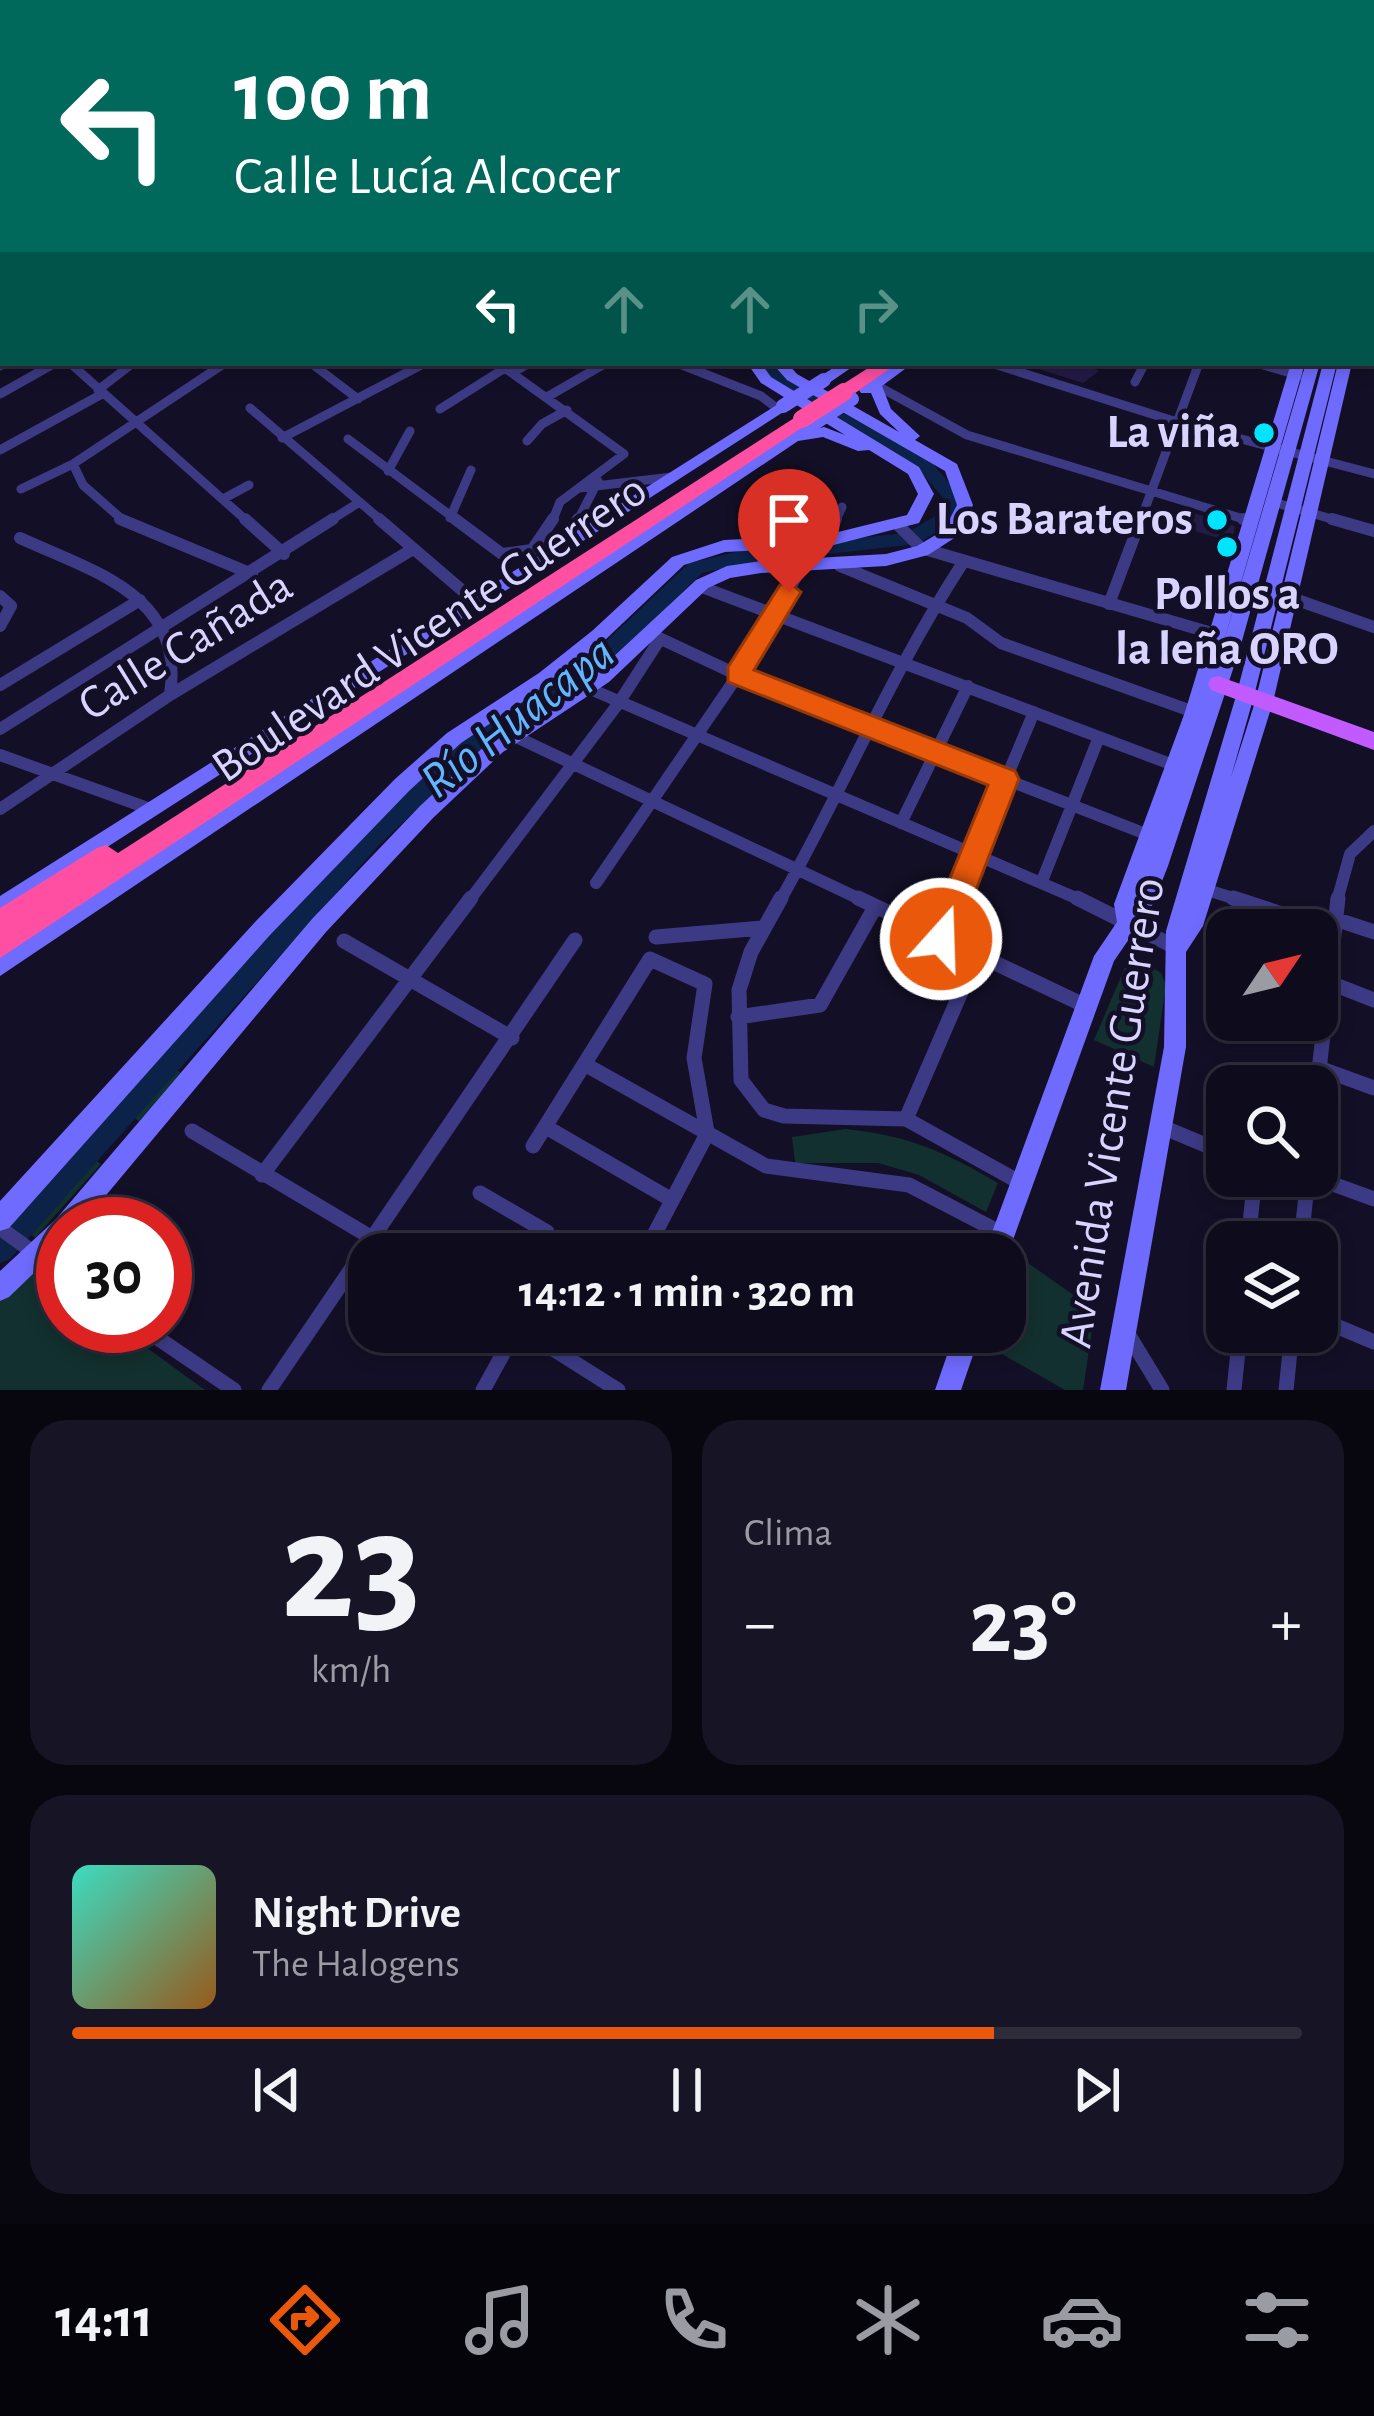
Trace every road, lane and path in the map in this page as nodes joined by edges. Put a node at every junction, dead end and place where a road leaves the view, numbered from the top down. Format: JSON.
{"nodes":[{"id":1,"x":50,"y":366,"type":"edge"},
{"id":2,"x":73,"y":366,"type":"edge"},
{"id":3,"x":130,"y":366,"type":"edge"},
{"id":4,"x":221,"y":366,"type":"edge"},
{"id":5,"x":315,"y":366,"type":"edge"},
{"id":6,"x":414,"y":366,"type":"edge"},
{"id":7,"x":601,"y":366,"type":"edge"},
{"id":8,"x":685,"y":366,"type":"edge"},
{"id":9,"x":756,"y":366,"type":"edge"},
{"id":10,"x":782,"y":366,"type":"edge"},
{"id":11,"x":850,"y":366,"type":"edge"},
{"id":12,"x":866,"y":366,"type":"edge"},
{"id":13,"x":883,"y":366,"type":"edge"},
{"id":14,"x":901,"y":366,"type":"edge"},
{"id":15,"x":1000,"y":366,"type":"edge"},
{"id":16,"x":1144,"y":366,"type":"edge"},
{"id":17,"x":1198,"y":366,"type":"edge"},
{"id":18,"x":1329,"y":366,"type":"edge"},
{"id":19,"x":1343,"y":366,"type":"edge"},
{"id":20,"x":505,"y":368,"type":"edge"},
{"id":21,"x":1303,"y":369,"type":"edge"},
{"id":22,"x":1136,"y":382,"type":"dead end"},
{"id":23,"x":874,"y":384,"type":"junction"},
{"id":24,"x":839,"y":389,"type":"junction"},
{"id":25,"x":100,"y":392,"type":"junction"},
{"id":26,"x":0,"y":394,"type":"edge"},
{"id":27,"x":547,"y":397,"type":"junction"},
{"id":28,"x":358,"y":399,"type":"junction"},
{"id":29,"x":250,"y":408,"type":"dead end"},
{"id":30,"x":440,"y":409,"type":"dead end"},
{"id":31,"x":567,"y":410,"type":"junction"},
{"id":32,"x":794,"y":414,"type":"junction"},
{"id":33,"x":1177,"y":422,"type":"junction"},
{"id":34,"x":137,"y":424,"type":"junction"},
{"id":35,"x":410,"y":431,"type":"dead end"},
{"id":36,"x":282,"y":438,"type":"junction"},
{"id":37,"x":348,"y":440,"type":"dead end"},
{"id":38,"x":527,"y":441,"type":"dead end"},
{"id":39,"x":779,"y":448,"type":"junction"},
{"id":40,"x":0,"y":450,"type":"edge"},
{"id":41,"x":1298,"y":452,"type":"junction"},
{"id":42,"x":933,"y":456,"type":"junction"},
{"id":43,"x":73,"y":464,"type":"junction"},
{"id":44,"x":908,"y":466,"type":"junction"},
{"id":45,"x":470,"y":470,"type":"dead end"},
{"id":46,"x":388,"y":471,"type":"junction"},
{"id":47,"x":1374,"y":474,"type":"edge"},
{"id":48,"x":674,"y":477,"type":"junction"},
{"id":49,"x":597,"y":479,"type":"junction"},
{"id":50,"x":249,"y":485,"type":"dead end"},
{"id":51,"x":21,"y":489,"type":"dead end"},
{"id":52,"x":1150,"y":492,"type":"junction"},
{"id":53,"x":223,"y":499,"type":"junction"},
{"id":54,"x":358,"y":503,"type":"junction"},
{"id":55,"x":842,"y":506,"type":"dead end"},
{"id":56,"x":1291,"y":507,"type":"junction"},
{"id":57,"x":450,"y":518,"type":"junction"},
{"id":58,"x":1250,"y":521,"type":"junction"},
{"id":59,"x":899,"y":526,"type":"junction"},
{"id":60,"x":1374,"y":531,"type":"edge"},
{"id":61,"x":20,"y":538,"type":"dead end"},
{"id":62,"x":826,"y":541,"type":"junction"},
{"id":63,"x":920,"y":547,"type":"junction"},
{"id":64,"x":413,"y":549,"type":"junction"},
{"id":65,"x":562,"y":550,"type":"junction"},
{"id":66,"x":284,"y":554,"type":"junction"},
{"id":67,"x":964,"y":561,"type":"junction"},
{"id":68,"x":840,"y":566,"type":"junction"},
{"id":69,"x":801,"y":568,"type":"junction"},
{"id":70,"x":252,"y":574,"type":"junction"},
{"id":71,"x":584,"y":574,"type":"junction"},
{"id":72,"x":700,"y":586,"type":"junction"},
{"id":73,"x":0,"y":596,"type":"edge"},
{"id":74,"x":1286,"y":596,"type":"junction"},
{"id":75,"x":140,"y":600,"type":"junction"},
{"id":76,"x":1109,"y":604,"type":"junction"},
{"id":77,"x":933,"y":606,"type":"junction"},
{"id":78,"x":486,"y":611,"type":"junction"},
{"id":79,"x":776,"y":615,"type":"junction"},
{"id":80,"x":167,"y":625,"type":"junction"},
{"id":81,"x":0,"y":626,"type":"edge"},
{"id":82,"x":1374,"y":627,"type":"edge"},
{"id":83,"x":656,"y":637,"type":"junction"},
{"id":84,"x":1219,"y":642,"type":"junction"},
{"id":85,"x":1256,"y":658,"type":"junction"},
{"id":86,"x":905,"y":664,"type":"junction"},
{"id":87,"x":738,"y":675,"type":"junction"},
{"id":88,"x":1218,"y":684,"type":"junction"},
{"id":89,"x":0,"y":685,"type":"edge"},
{"id":90,"x":968,"y":686,"type":"junction"},
{"id":91,"x":589,"y":688,"type":"junction"},
{"id":92,"x":170,"y":695,"type":"junction"},
{"id":93,"x":1255,"y":699,"type":"junction"},
{"id":94,"x":618,"y":704,"type":"junction"},
{"id":95,"x":1034,"y":712,"type":"junction"},
{"id":96,"x":1194,"y":712,"type":"junction"},
{"id":97,"x":871,"y":726,"type":"junction"},
{"id":98,"x":0,"y":729,"type":"edge"},
{"id":99,"x":512,"y":735,"type":"junction"},
{"id":100,"x":697,"y":737,"type":"junction"},
{"id":101,"x":1099,"y":737,"type":"junction"},
{"id":102,"x":1374,"y":741,"type":"edge"},
{"id":103,"x":934,"y":752,"type":"junction"},
{"id":104,"x":0,"y":755,"type":"edge"},
{"id":105,"x":569,"y":762,"type":"junction"},
{"id":106,"x":1176,"y":766,"type":"junction"},
{"id":107,"x":53,"y":774,"type":"junction"},
{"id":108,"x":1004,"y":779,"type":"junction"},
{"id":109,"x":838,"y":797,"type":"junction"},
{"id":110,"x":652,"y":801,"type":"junction"},
{"id":111,"x":1072,"y":805,"type":"junction"},
{"id":112,"x":0,"y":809,"type":"edge"},
{"id":113,"x":153,"y":810,"type":"junction"},
{"id":114,"x":901,"y":823,"type":"junction"},
{"id":115,"x":1374,"y":830,"type":"edge"},
{"id":116,"x":1151,"y":836,"type":"junction"},
{"id":117,"x":1356,"y":845,"type":"junction"},
{"id":118,"x":973,"y":851,"type":"junction"},
{"id":119,"x":1374,"y":851,"type":"edge"},
{"id":120,"x":58,"y":869,"type":"joint"},
{"id":121,"x":797,"y":874,"type":"junction"},
{"id":122,"x":1042,"y":881,"type":"junction"},
{"id":123,"x":596,"y":883,"type":"dead end"},
{"id":124,"x":1197,"y":886,"type":"junction"},
{"id":125,"x":874,"y":909,"type":"junction"},
{"id":126,"x":1278,"y":909,"type":"edge"},
{"id":127,"x":1338,"y":909,"type":"edge"},
{"id":128,"x":4,"y":915,"type":"edge"},
{"id":129,"x":1128,"y":922,"type":"junction"},
{"id":130,"x":1338,"y":926,"type":"edge"},
{"id":131,"x":763,"y":928,"type":"junction"},
{"id":132,"x":1374,"y":932,"type":"edge"},
{"id":133,"x":656,"y":937,"type":"dead end"},
{"id":134,"x":941,"y":939,"type":"junction"},
{"id":135,"x":575,"y":940,"type":"dead end"},
{"id":136,"x":344,"y":941,"type":"dead end"},
{"id":137,"x":0,"y":945,"type":"edge"},
{"id":138,"x":1177,"y":948,"type":"junction"},
{"id":139,"x":977,"y":955,"type":"junction"},
{"id":140,"x":0,"y":966,"type":"edge"},
{"id":141,"x":412,"y":978,"type":"junction"},
{"id":142,"x":1338,"y":986,"type":"edge"},
{"id":143,"x":1374,"y":1000,"type":"edge"},
{"id":144,"x":1088,"y":1006,"type":"junction"},
{"id":145,"x":738,"y":1017,"type":"junction"},
{"id":146,"x":512,"y":1038,"type":"junction"},
{"id":147,"x":586,"y":1065,"type":"junction"},
{"id":148,"x":1338,"y":1075,"type":"edge"},
{"id":149,"x":1374,"y":1088,"type":"edge"},
{"id":150,"x":905,"y":1119,"type":"junction"},
{"id":151,"x":1160,"y":1126,"type":"junction"},
{"id":152,"x":546,"y":1127,"type":"junction"},
{"id":153,"x":192,"y":1130,"type":"dead end"},
{"id":154,"x":707,"y":1134,"type":"junction"},
{"id":155,"x":1206,"y":1145,"type":"edge"},
{"id":156,"x":532,"y":1146,"type":"dead end"},
{"id":157,"x":262,"y":1175,"type":"junction"},
{"id":158,"x":1021,"y":1183,"type":"junction"},
{"id":159,"x":1338,"y":1189,"type":"edge"},
{"id":160,"x":481,"y":1193,"type":"dead end"},
{"id":161,"x":89,"y":1197,"type":"edge"},
{"id":162,"x":1374,"y":1199,"type":"edge"},
{"id":163,"x":672,"y":1200,"type":"junction"},
{"id":164,"x":0,"y":1223,"type":"edge"},
{"id":165,"x":364,"y":1233,"type":"edge"},
{"id":166,"x":376,"y":1233,"type":"edge"},
{"id":167,"x":546,"y":1233,"type":"edge"},
{"id":168,"x":655,"y":1233,"type":"edge"},
{"id":169,"x":982,"y":1233,"type":"edge"},
{"id":170,"x":1003,"y":1233,"type":"edge"},
{"id":171,"x":36,"y":1256,"type":"edge"},
{"id":172,"x":36,"y":1258,"type":"edge"},
{"id":173,"x":348,"y":1275,"type":"edge"},
{"id":174,"x":0,"y":1288,"type":"edge"},
{"id":175,"x":1124,"y":1327,"type":"junction"},
{"id":176,"x":1338,"y":1327,"type":"edge"},
{"id":177,"x":1374,"y":1342,"type":"edge"},
{"id":178,"x":180,"y":1353,"type":"edge"},
{"id":179,"x":503,"y":1353,"type":"edge"},
{"id":180,"x":559,"y":1353,"type":"edge"},
{"id":181,"x":961,"y":1353,"type":"edge"},
{"id":182,"x":1238,"y":1353,"type":"edge"},
{"id":183,"x":1290,"y":1353,"type":"edge"},
{"id":184,"x":234,"y":1390,"type":"edge"},
{"id":185,"x":269,"y":1390,"type":"edge"},
{"id":186,"x":483,"y":1390,"type":"edge"},
{"id":187,"x":618,"y":1390,"type":"edge"},
{"id":188,"x":948,"y":1390,"type":"edge"},
{"id":189,"x":1113,"y":1390,"type":"edge"},
{"id":190,"x":1162,"y":1390,"type":"edge"},
{"id":191,"x":1234,"y":1390,"type":"edge"},
{"id":192,"x":1286,"y":1390,"type":"edge"}],
"edges":[{"from":1,"to":26,"type":"street"},
{"from":2,"to":25,"type":"street"},
{"from":3,"to":25,"type":"street"},
{"from":4,"to":34,"type":"street"},
{"from":5,"to":28,"type":"street"},
{"from":6,"to":28,"type":"street"},
{"from":7,"to":27,"type":"street"},
{"from":8,"to":32,"type":"street"},
{"from":9,"to":44,"type":"main road"},
{"from":10,"to":42,"type":"main road"},
{"from":11,"to":24,"type":"main road","name":"Boulevard Vicente Guerrero"},
{"from":12,"to":24,"type":"highway","name":"Boulevard Vicente Guerrero"},
{"from":13,"to":24,"type":"highway","name":"Boulevard Vicente Guerrero"},
{"from":14,"to":23,"type":"main road","name":"Boulevard Vicente Guerrero"},
{"from":15,"to":33,"type":"street"},
{"from":16,"to":22,"type":"street"},
{"from":17,"to":33,"type":"street"},
{"from":18,"to":41,"type":"main road"},
{"from":19,"to":41,"type":"main road"},
{"from":20,"to":27,"type":"street"},
{"from":20,"to":30,"type":"street"},
{"from":21,"to":41,"type":"main road"},
{"from":23,"to":24,"type":"main road","name":"Boulevard Vicente Guerrero"},
{"from":23,"to":42,"type":"main road"},
{"from":23,"to":52,"type":"street"},
{"from":24,"to":32,"type":"highway","name":"Boulevard Vicente Guerrero","bridge":true},
{"from":25,"to":34,"type":"street"},
{"from":25,"to":40,"type":"street"},
{"from":27,"to":31,"type":"street"},
{"from":28,"to":36,"type":"street"},
{"from":29,"to":36,"type":"street"},
{"from":31,"to":38,"type":"street"},
{"from":31,"to":49,"type":"street"},
{"from":32,"to":39,"type":"main road","name":"Boulevard Vicente Guerrero"},
{"from":32,"to":48,"type":"main road","name":"Boulevard Vicente Guerrero"},
{"from":32,"to":78,"type":"highway","name":"Boulevard Vicente Guerrero"},
{"from":32,"to":128,"type":"highway","name":"Boulevard Vicente Guerrero"},
{"from":33,"to":41,"type":"street"},
{"from":33,"to":52,"type":"street"},
{"from":34,"to":43,"type":"street"},
{"from":34,"to":53,"type":"street"},
{"from":35,"to":46,"type":"street"},
{"from":36,"to":54,"type":"street"},
{"from":37,"to":46,"type":"street"},
{"from":39,"to":44,"type":"main road"},
{"from":39,"to":71,"type":"main road","name":"Boulevard Vicente Guerrero"},
{"from":41,"to":47,"type":"street"},
{"from":41,"to":56,"type":"main road"},
{"from":41,"to":56,"type":"main road"},
{"from":41,"to":58,"type":"main road"},
{"from":42,"to":63,"type":"main road"},
{"from":43,"to":51,"type":"street"},
{"from":43,"to":70,"type":"street"},
{"from":44,"to":59,"type":"main road"},
{"from":45,"to":57,"type":"street"},
{"from":46,"to":57,"type":"street"},
{"from":48,"to":49,"type":"street"},
{"from":48,"to":65,"type":"main road","name":"Boulevard Vicente Guerrero"},
{"from":49,"to":57,"type":"street"},
{"from":49,"to":65,"type":"street"},
{"from":50,"to":53,"type":"street"},
{"from":52,"to":58,"type":"street"},
{"from":52,"to":76,"type":"street"},
{"from":53,"to":66,"type":"street"},
{"from":54,"to":64,"type":"street"},
{"from":54,"to":66,"type":"street"},
{"from":55,"to":62,"type":"street"},
{"from":56,"to":60,"type":"street"},
{"from":56,"to":74,"type":"main road"},
{"from":56,"to":84,"type":"main road"},
{"from":56,"to":85,"type":"main road"},
{"from":58,"to":84,"type":"main road"},
{"from":59,"to":62,"type":"main road"},
{"from":59,"to":63,"type":"street"},
{"from":61,"to":75,"type":"street"},
{"from":62,"to":164,"type":"main road"},
{"from":63,"to":67,"type":"street"},
{"from":63,"to":68,"type":"main road"},
{"from":64,"to":78,"type":"street"},
{"from":64,"to":92,"type":"street","name":"Calle Cañada"},
{"from":65,"to":78,"type":"main road","name":"Boulevard Vicente Guerrero"},
{"from":66,"to":70,"type":"street"},
{"from":67,"to":76,"type":"street"},
{"from":67,"to":77,"type":"street"},
{"from":68,"to":69,"type":"main road"},
{"from":68,"to":77,"type":"street"},
{"from":69,"to":72,"type":"main road"},
{"from":69,"to":79,"type":"street"},
{"from":70,"to":80,"type":"street"},
{"from":71,"to":78,"type":"highway"},
{"from":71,"to":140,"type":"main road","name":"Boulevard Vicente Guerrero"},
{"from":72,"to":79,"type":"street"},
{"from":72,"to":83,"type":"main road"},
{"from":73,"to":81,"type":"street"},
{"from":74,"to":82,"type":"street"},
{"from":74,"to":93,"type":"main road"},
{"from":75,"to":80,"type":"street"},
{"from":75,"to":89,"type":"street"},
{"from":76,"to":84,"type":"street"},
{"from":77,"to":86,"type":"street"},
{"from":77,"to":96,"type":"street"},
{"from":78,"to":113,"type":"main road","name":"Boulevard Vicente Guerrero"},
{"from":78,"to":137,"type":"highway","name":"Boulevard Vicente Guerrero"},
{"from":79,"to":86,"type":"street"},
{"from":79,"to":87,"type":"street"},
{"from":80,"to":92,"type":"street"},
{"from":80,"to":98,"type":"street"},
{"from":83,"to":87,"type":"street"},
{"from":83,"to":91,"type":"main road"},
{"from":83,"to":94,"type":"street"},
{"from":84,"to":85,"type":"street"},
{"from":84,"to":88,"type":"main road"},
{"from":84,"to":96,"type":"main road"},
{"from":85,"to":93,"type":"main road"},
{"from":86,"to":90,"type":"street"},
{"from":86,"to":97,"type":"street"},
{"from":87,"to":97,"type":"street"},
{"from":87,"to":100,"type":"street"},
{"from":88,"to":93,"type":"main road"},
{"from":88,"to":129,"type":"main road"},
{"from":90,"to":95,"type":"street"},
{"from":90,"to":103,"type":"street"},
{"from":91,"to":94,"type":"street"},
{"from":91,"to":99,"type":"main road"},
{"from":92,"to":107,"type":"street","name":"Calle Cañada"},
{"from":93,"to":102,"type":"main road"},
{"from":93,"to":124,"type":"main road"},
{"from":94,"to":100,"type":"street"},
{"from":94,"to":105,"type":"street"},
{"from":95,"to":101,"type":"street"},
{"from":95,"to":108,"type":"street"},
{"from":96,"to":106,"type":"main road"},
{"from":97,"to":103,"type":"street"},
{"from":97,"to":109,"type":"street"},
{"from":99,"to":105,"type":"street"},
{"from":99,"to":161,"type":"main road"},
{"from":100,"to":109,"type":"street"},
{"from":100,"to":110,"type":"street"},
{"from":101,"to":106,"type":"street"},
{"from":101,"to":111,"type":"street"},
{"from":103,"to":108,"type":"street"},
{"from":103,"to":114,"type":"street"},
{"from":104,"to":107,"type":"street"},
{"from":105,"to":110,"type":"street"},
{"from":105,"to":141,"type":"street"},
{"from":106,"to":116,"type":"main road"},
{"from":107,"to":112,"type":"street","name":"Calle Cañada"},
{"from":107,"to":113,"type":"street"},
{"from":108,"to":111,"type":"street"},
{"from":108,"to":118,"type":"street"},
{"from":109,"to":114,"type":"street"},
{"from":109,"to":121,"type":"street"},
{"from":110,"to":121,"type":"street"},
{"from":110,"to":123,"type":"street"},
{"from":111,"to":116,"type":"street"},
{"from":111,"to":122,"type":"street"},
{"from":113,"to":120,"type":"main road","name":"Boulevard Vicente Guerrero"},
{"from":114,"to":118,"type":"street"},
{"from":115,"to":117,"type":"street"},
{"from":116,"to":129,"type":"main road"},
{"from":117,"to":119,"type":"street"},
{"from":117,"to":127,"type":"street"},
{"from":118,"to":122,"type":"street"},
{"from":118,"to":134,"type":"street"},
{"from":120,"to":128,"type":"highway"},
{"from":121,"to":125,"type":"street"},
{"from":121,"to":131,"type":"street"},
{"from":122,"to":129,"type":"street"},
{"from":124,"to":126,"type":"street"},
{"from":124,"to":138,"type":"main road"},
{"from":125,"to":134,"type":"street"},
{"from":125,"to":145,"type":"street"},
{"from":129,"to":138,"type":"street"},
{"from":129,"to":144,"type":"main road"},
{"from":130,"to":132,"type":"street"},
{"from":131,"to":133,"type":"street"},
{"from":131,"to":145,"type":"street"},
{"from":134,"to":139,"type":"street"},
{"from":135,"to":146,"type":"street"},
{"from":136,"to":141,"type":"street"},
{"from":138,"to":151,"type":"main road","name":"Avenida Vicente Guerrero"},
{"from":139,"to":144,"type":"street"},
{"from":139,"to":150,"type":"street"},
{"from":141,"to":146,"type":"street"},
{"from":141,"to":157,"type":"street"},
{"from":142,"to":143,"type":"street"},
{"from":144,"to":158,"type":"main road"},
{"from":145,"to":150,"type":"street"},
{"from":146,"to":166,"type":"street"},
{"from":147,"to":152,"type":"street"},
{"from":147,"to":154,"type":"street"},
{"from":147,"to":154,"type":"street"},
{"from":148,"to":149,"type":"street"},
{"from":150,"to":158,"type":"street"},
{"from":151,"to":155,"type":"street"},
{"from":151,"to":175,"type":"main road","name":"Avenida Vicente Guerrero"},
{"from":152,"to":156,"type":"street"},
{"from":152,"to":163,"type":"street"},
{"from":153,"to":157,"type":"street"},
{"from":154,"to":163,"type":"street"},
{"from":154,"to":169,"type":"street"},
{"from":157,"to":165,"type":"street"},
{"from":158,"to":170,"type":"main road"},
{"from":159,"to":162,"type":"street"},
{"from":160,"to":167,"type":"street"},
{"from":163,"to":168,"type":"street"},
{"from":164,"to":171,"type":"street"},
{"from":172,"to":174,"type":"main road"},
{"from":173,"to":185,"type":"street"},
{"from":175,"to":189,"type":"main road","name":"Avenida Vicente Guerrero"},
{"from":175,"to":190,"type":"street"},
{"from":176,"to":177,"type":"street"},
{"from":178,"to":184,"type":"street"},
{"from":179,"to":186,"type":"street"},
{"from":180,"to":187,"type":"street"},
{"from":181,"to":188,"type":"main road"},
{"from":182,"to":191,"type":"street"},
{"from":183,"to":192,"type":"street"}]}
